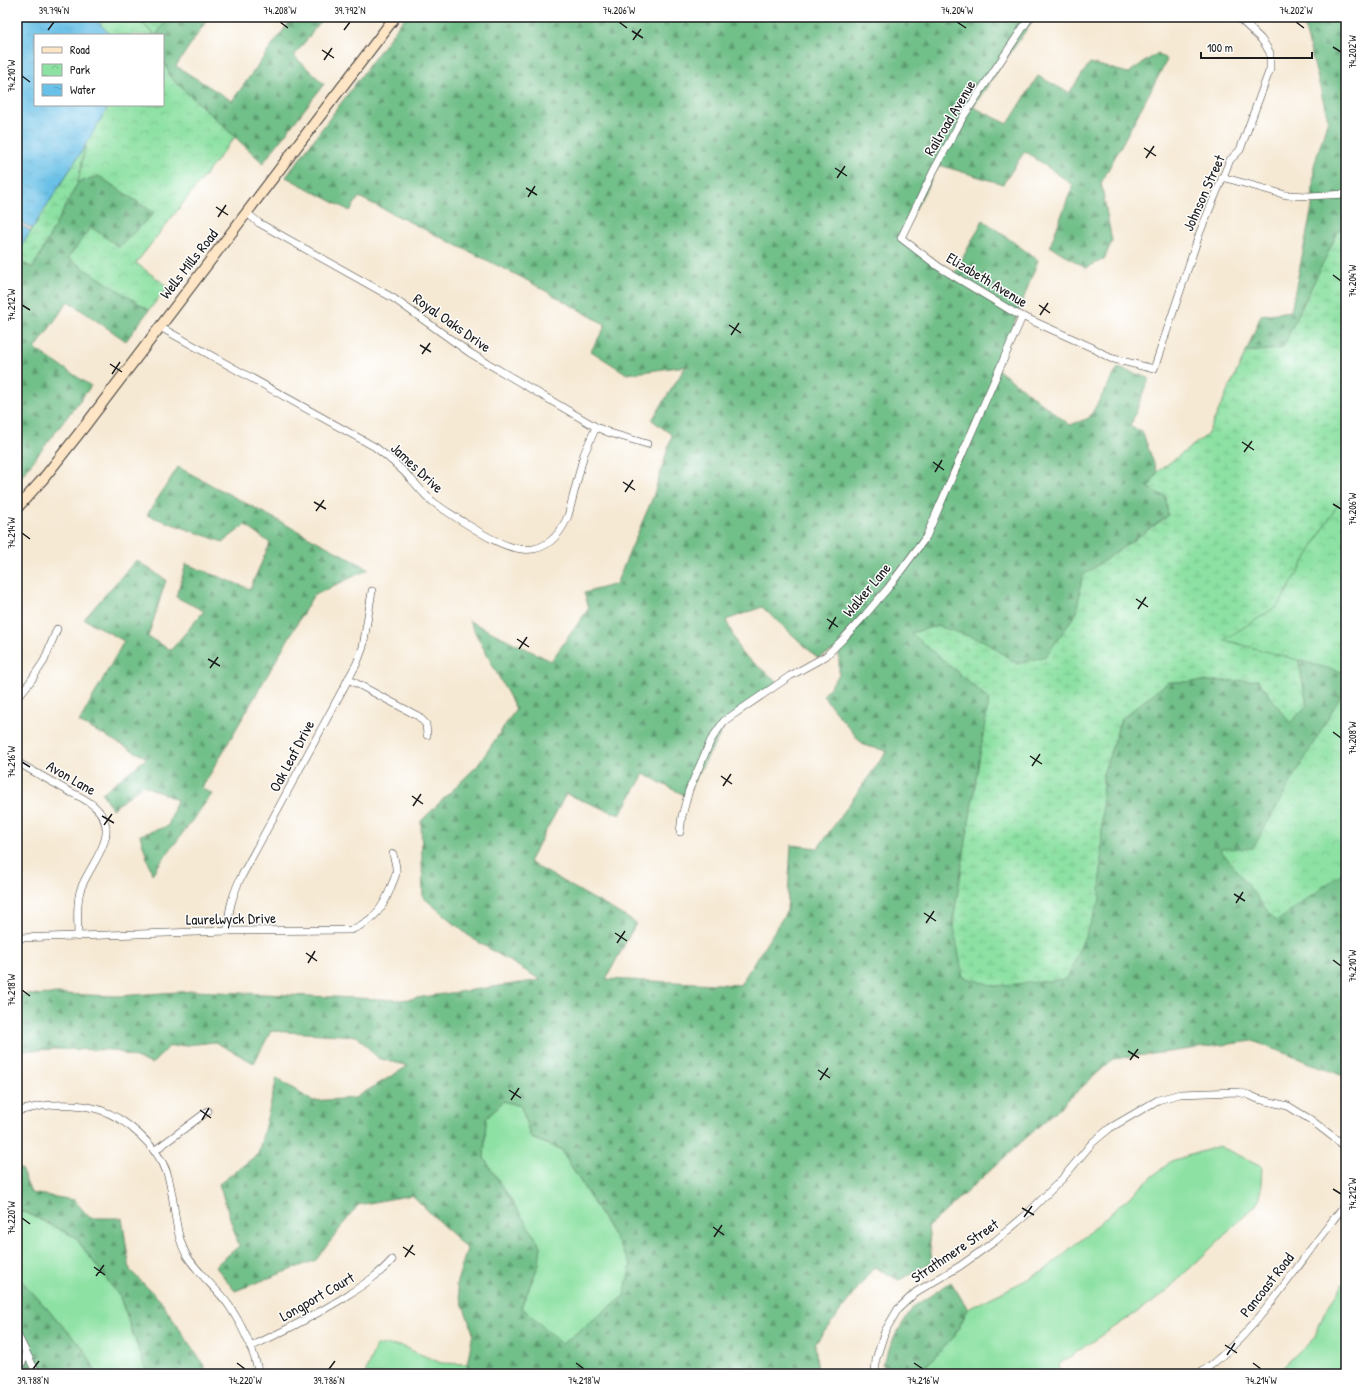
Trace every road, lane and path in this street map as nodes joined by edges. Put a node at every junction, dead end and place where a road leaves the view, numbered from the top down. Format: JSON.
{"nodes":[{"id":1,"x":395,"y":17,"type":"edge"},
{"id":2,"x":1030,"y":17,"type":"edge"},
{"id":3,"x":1238,"y":17,"type":"edge"},
{"id":4,"x":1222,"y":176,"type":"junction"},
{"id":5,"x":1346,"y":194,"type":"edge"},
{"id":6,"x":247,"y":213,"type":"junction"},
{"id":7,"x":901,"y":238,"type":"joint"},
{"id":8,"x":1022,"y":317,"type":"junction"},
{"id":9,"x":160,"y":327,"type":"junction"},
{"id":10,"x":1154,"y":369,"type":"joint"},
{"id":11,"x":596,"y":426,"type":"junction"},
{"id":12,"x":647,"y":444,"type":"dead end"},
{"id":13,"x":17,"y":508,"type":"edge"},
{"id":14,"x":372,"y":591,"type":"dead end"},
{"id":15,"x":57,"y":628,"type":"dead end"},
{"id":16,"x":348,"y":680,"type":"junction"},
{"id":17,"x":17,"y":698,"type":"edge"},
{"id":18,"x":426,"y":735,"type":"dead end"},
{"id":19,"x":17,"y":762,"type":"edge"},
{"id":20,"x":680,"y":832,"type":"dead end"},
{"id":21,"x":393,"y":854,"type":"dead end"},
{"id":22,"x":228,"y":931,"type":"junction"},
{"id":23,"x":78,"y":937,"type":"junction"},
{"id":24,"x":17,"y":938,"type":"edge"},
{"id":25,"x":17,"y":1111,"type":"edge"},
{"id":26,"x":208,"y":1111,"type":"dead end"},
{"id":27,"x":1346,"y":1150,"type":"edge"},
{"id":28,"x":154,"y":1151,"type":"junction"},
{"id":29,"x":1346,"y":1203,"type":"edge"},
{"id":30,"x":392,"y":1260,"type":"dead end"},
{"id":31,"x":17,"y":1334,"type":"edge"},
{"id":32,"x":250,"y":1347,"type":"junction"},
{"id":33,"x":25,"y":1351,"type":"junction"},
{"id":34,"x":17,"y":1367,"type":"edge"},
{"id":35,"x":21,"y":1374,"type":"edge"},
{"id":36,"x":36,"y":1374,"type":"edge"},
{"id":37,"x":259,"y":1374,"type":"edge"},
{"id":38,"x":875,"y":1374,"type":"edge"},
{"id":39,"x":1199,"y":1374,"type":"edge"}],
"edges":[{"from":1,"to":6,"type":"main road","name":"Wells Mills Road"},
{"from":2,"to":7,"type":"street","name":"Railroad Avenue"},
{"from":3,"to":4,"type":"street","name":"Johnson Street"},
{"from":4,"to":5,"type":"street"},
{"from":4,"to":10,"type":"street","name":"Johnson Street"},
{"from":6,"to":9,"type":"main road","name":"Wells Mills Road"},
{"from":6,"to":11,"type":"street","name":"Royal Oaks Drive"},
{"from":7,"to":8,"type":"street","name":"Elizabeth Avenue"},
{"from":8,"to":10,"type":"street","name":"Elizabeth Avenue"},
{"from":8,"to":20,"type":"street","name":"Walker Lane"},
{"from":9,"to":11,"type":"street","name":"James Drive"},
{"from":9,"to":13,"type":"main road","name":"Wells Mills Road"},
{"from":11,"to":12,"type":"street","name":"Royal Oaks Drive"},
{"from":14,"to":16,"type":"street","name":"Oak Leaf Drive"},
{"from":15,"to":17,"type":"street"},
{"from":16,"to":18,"type":"street"},
{"from":16,"to":22,"type":"street","name":"Oak Leaf Drive"},
{"from":19,"to":23,"type":"street","name":"Avon Lane"},
{"from":21,"to":22,"type":"street","name":"Laurelwyck Drive"},
{"from":22,"to":23,"type":"street","name":"Laurelwyck Drive"},
{"from":23,"to":24,"type":"street","name":"Laurelwyck Drive"},
{"from":25,"to":28,"type":"street"},
{"from":26,"to":28,"type":"street"},
{"from":27,"to":38,"type":"street","name":"Strathmere Street"},
{"from":28,"to":32,"type":"street"},
{"from":29,"to":39,"type":"street","name":"Pancoast Road"},
{"from":30,"to":32,"type":"street","name":"Longport Court"},
{"from":31,"to":33,"type":"street"},
{"from":32,"to":37,"type":"street"},
{"from":33,"to":34,"type":"street"},
{"from":33,"to":36,"type":"street"},
{"from":35,"to":36,"type":"street"}]}
